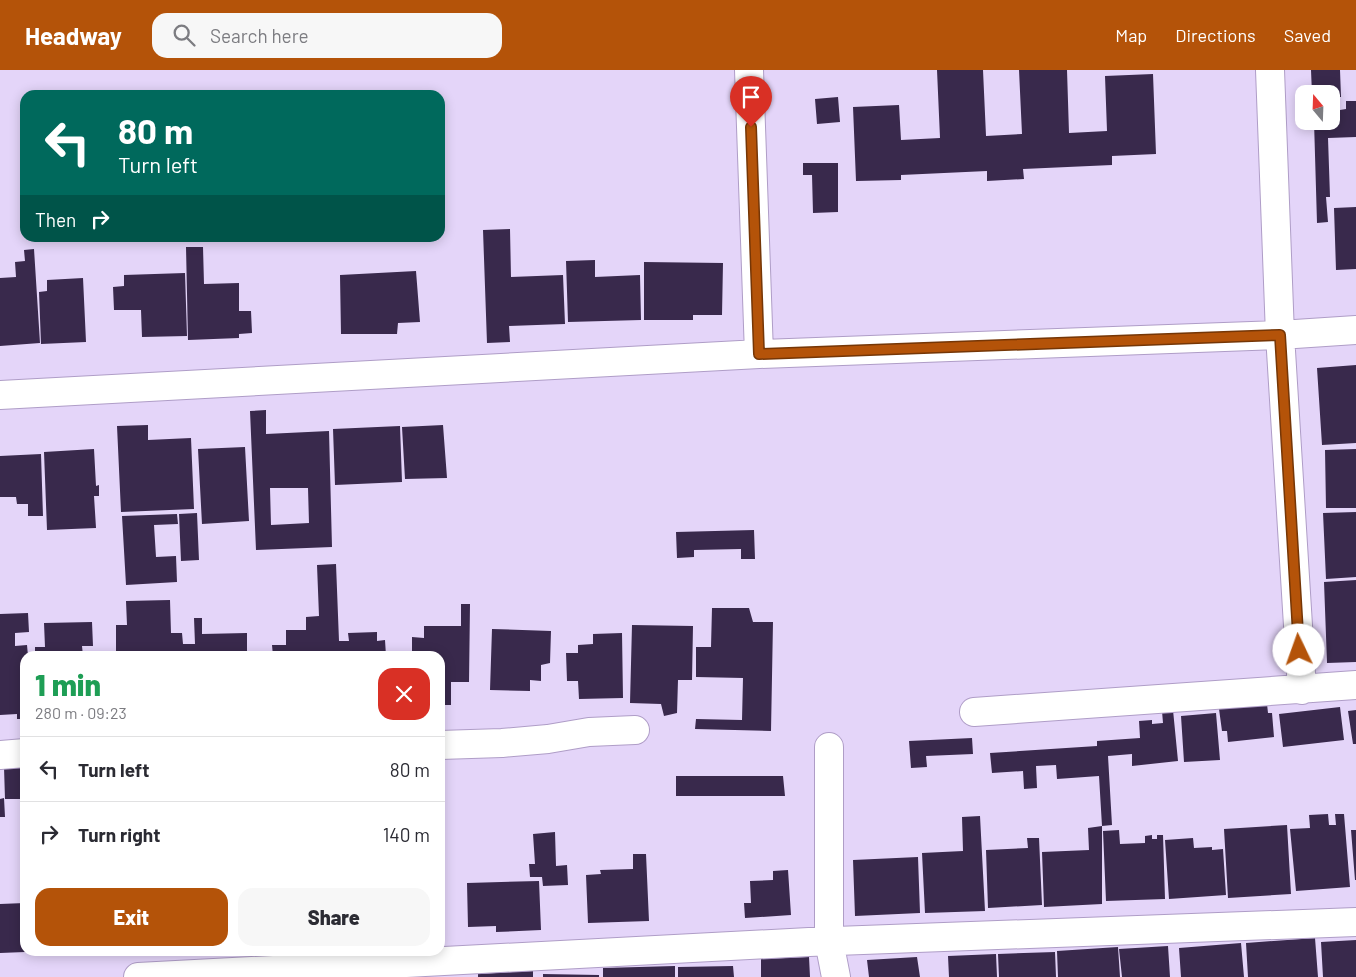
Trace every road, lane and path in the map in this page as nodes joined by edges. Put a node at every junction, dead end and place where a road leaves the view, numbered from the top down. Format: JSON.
{"nodes":[{"id":1,"x":749,"y":70,"type":"edge"},
{"id":2,"x":1270,"y":70,"type":"edge"},
{"id":3,"x":1356,"y":330,"type":"edge"},
{"id":4,"x":1280,"y":335,"type":"junction"},
{"id":5,"x":759,"y":354,"type":"junction"},
{"id":6,"x":0,"y":395,"type":"edge"},
{"id":7,"x":1356,"y":686,"type":"edge"},
{"id":8,"x":1302,"y":690,"type":"junction"},
{"id":9,"x":974,"y":712,"type":"dead end"},
{"id":10,"x":635,"y":730,"type":"dead end"},
{"id":11,"x":445,"y":745,"type":"edge"},
{"id":12,"x":829,"y":747,"type":"dead end"},
{"id":13,"x":20,"y":753,"type":"edge"},
{"id":14,"x":0,"y":755,"type":"edge"},
{"id":15,"x":1356,"y":922,"type":"edge"},
{"id":16,"x":829,"y":941,"type":"junction"},
{"id":17,"x":294,"y":966,"type":"edge"},
{"id":18,"x":138,"y":977,"type":"edge"},
{"id":19,"x":836,"y":977,"type":"edge"}],
"edges":[{"from":1,"to":5,"type":"street"},
{"from":2,"to":4,"type":"street"},
{"from":3,"to":4,"type":"street"},
{"from":4,"to":5,"type":"street"},
{"from":4,"to":8,"type":"street"},
{"from":5,"to":6,"type":"street"},
{"from":7,"to":8,"type":"street"},
{"from":8,"to":9,"type":"street"},
{"from":10,"to":11,"type":"street"},
{"from":12,"to":16,"type":"street"},
{"from":13,"to":14,"type":"street"},
{"from":15,"to":16,"type":"street"},
{"from":16,"to":17,"type":"street"},
{"from":16,"to":19,"type":"street"},
{"from":17,"to":18,"type":"street"}]}
